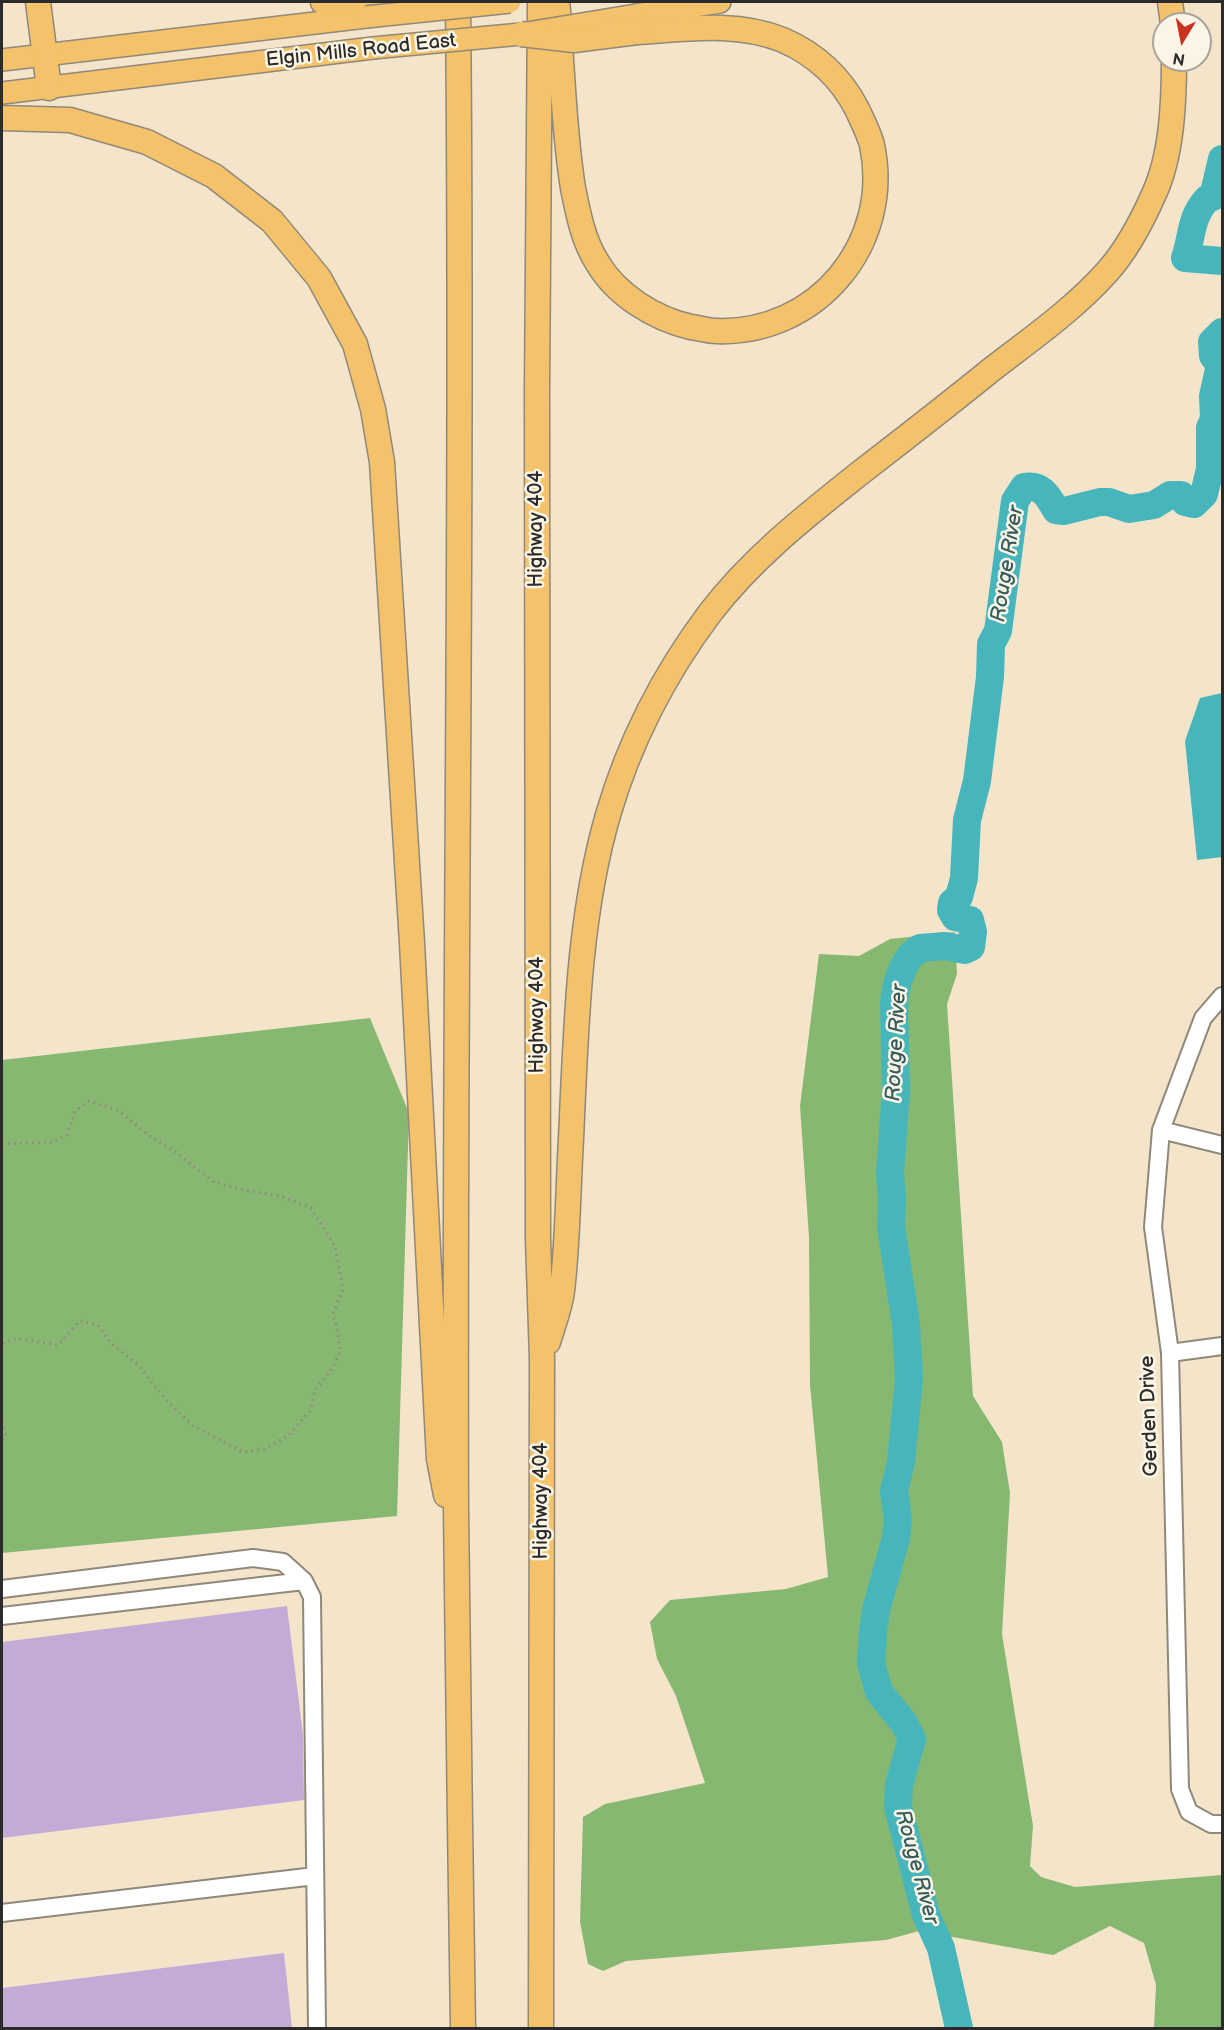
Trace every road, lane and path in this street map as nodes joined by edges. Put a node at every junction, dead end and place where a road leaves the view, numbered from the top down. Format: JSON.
{"nodes":[{"id":1,"x":38,"y":2,"type":"edge"},
{"id":2,"x":323,"y":2,"type":"edge"},
{"id":3,"x":401,"y":2,"type":"edge"},
{"id":4,"x":416,"y":2,"type":"edge"},
{"id":5,"x":510,"y":2,"type":"edge"},
{"id":6,"x":540,"y":2,"type":"edge"},
{"id":7,"x":557,"y":2,"type":"edge"},
{"id":8,"x":720,"y":2,"type":"edge"},
{"id":9,"x":458,"y":5,"type":"edge"},
{"id":10,"x":369,"y":10,"type":"junction"},
{"id":11,"x":637,"y":23,"type":"junction"},
{"id":12,"x":521,"y":34,"type":"joint"},
{"id":13,"x":45,"y":55,"type":"junction"},
{"id":14,"x":2,"y":60,"type":"edge"},
{"id":15,"x":1174,"y":72,"type":"edge"},
{"id":16,"x":49,"y":88,"type":"junction"},
{"id":17,"x":2,"y":93,"type":"edge"},
{"id":18,"x":2,"y":118,"type":"edge"},
{"id":19,"x":1222,"y":996,"type":"edge"},
{"id":20,"x":1161,"y":1130,"type":"junction"},
{"id":21,"x":2,"y":1144,"type":"edge"},
{"id":22,"x":1222,"y":1145,"type":"edge"},
{"id":23,"x":2,"y":1344,"type":"edge"},
{"id":24,"x":1222,"y":1346,"type":"edge"},
{"id":25,"x":1170,"y":1353,"type":"junction"},
{"id":26,"x":542,"y":1358,"type":"junction"},
{"id":27,"x":2,"y":1422,"type":"edge"},
{"id":28,"x":2,"y":1440,"type":"edge"},
{"id":29,"x":456,"y":1511,"type":"junction"},
{"id":30,"x":304,"y":1581,"type":"junction"},
{"id":31,"x":2,"y":1589,"type":"edge"},
{"id":32,"x":2,"y":1616,"type":"edge"},
{"id":33,"x":1222,"y":1824,"type":"edge"},
{"id":34,"x":315,"y":1876,"type":"junction"},
{"id":35,"x":2,"y":1913,"type":"edge"},
{"id":36,"x":317,"y":2028,"type":"edge"},
{"id":37,"x":463,"y":2028,"type":"edge"},
{"id":38,"x":541,"y":2028,"type":"edge"}],
"edges":[{"from":1,"to":13,"type":"highway"},
{"from":2,"to":10,"type":"highway"},
{"from":3,"to":10,"type":"highway"},
{"from":4,"to":9,"type":"highway","bridge":true},
{"from":5,"to":9,"type":"main road","name":"Elgin Mills Road East","bridge":true},
{"from":6,"to":26,"type":"highway","name":"Highway 404"},
{"from":7,"to":11,"type":"highway"},
{"from":8,"to":11,"type":"main road"},
{"from":9,"to":10,"type":"main road","name":"Elgin Mills Road East","bridge":true},
{"from":9,"to":29,"type":"highway"},
{"from":10,"to":13,"type":"main road","name":"Elgin Mills Road East"},
{"from":11,"to":12,"type":"highway","bridge":true},
{"from":12,"to":16,"type":"main road","name":"Elgin Mills Road East","bridge":true},
{"from":13,"to":14,"type":"main road","name":"Elgin Mills Road East"},
{"from":13,"to":16,"type":"highway"},
{"from":15,"to":26,"type":"highway"},
{"from":16,"to":17,"type":"main road","name":"Elgin Mills Road East"},
{"from":18,"to":29,"type":"highway"},
{"from":19,"to":20,"type":"street","name":"Gerden Drive"},
{"from":20,"to":22,"type":"street"},
{"from":20,"to":25,"type":"street","name":"Gerden Drive"},
{"from":21,"to":23,"type":"path"},
{"from":24,"to":25,"type":"street"},
{"from":25,"to":33,"type":"street","name":"Gerden Drive"},
{"from":26,"to":38,"type":"highway","name":"Highway 404"},
{"from":27,"to":28,"type":"path"},
{"from":29,"to":37,"type":"highway"},
{"from":30,"to":31,"type":"street"},
{"from":30,"to":32,"type":"street"},
{"from":30,"to":34,"type":"street"},
{"from":34,"to":35,"type":"street"},
{"from":34,"to":36,"type":"street"}]}
